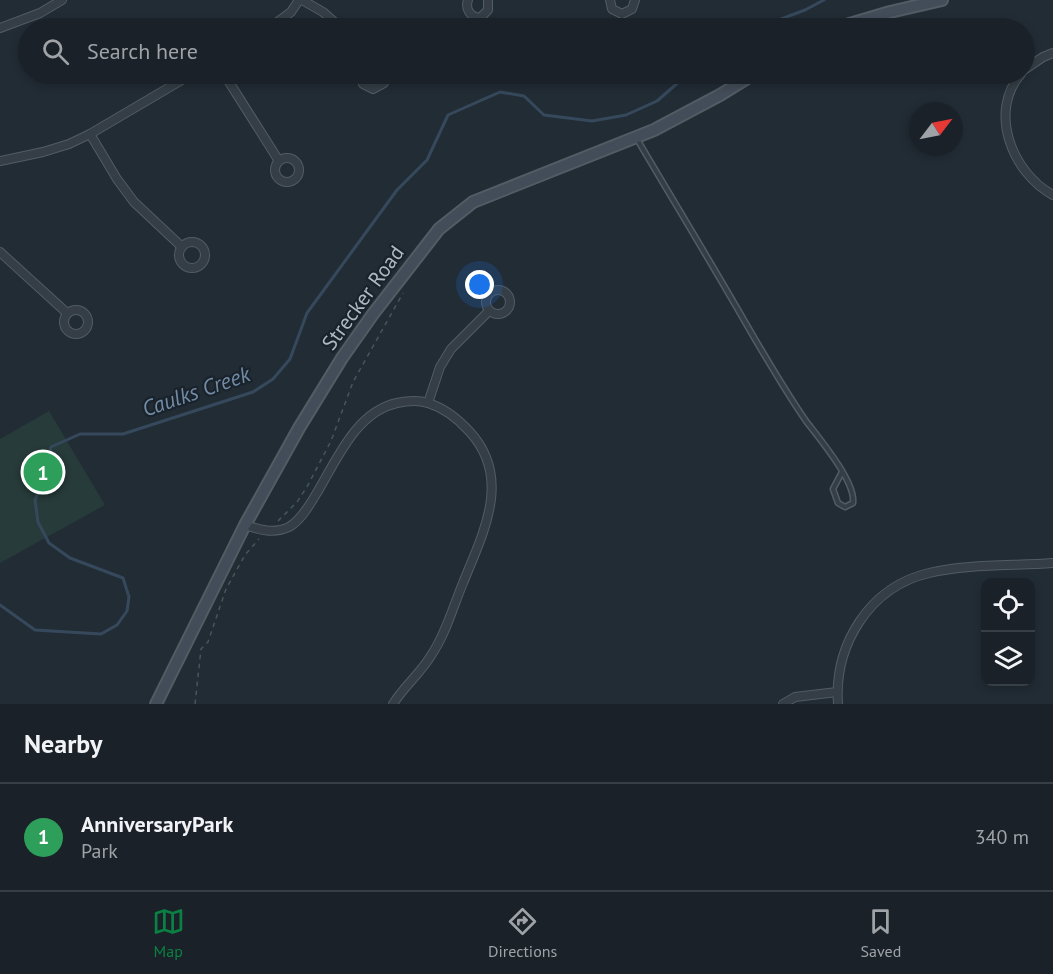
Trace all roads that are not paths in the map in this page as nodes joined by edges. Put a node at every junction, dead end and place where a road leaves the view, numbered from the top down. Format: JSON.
{"nodes":[{"id":1,"x":62,"y":0,"type":"edge"},
{"id":2,"x":300,"y":0,"type":"edge"},
{"id":3,"x":468,"y":0,"type":"edge"},
{"id":4,"x":488,"y":0,"type":"edge"},
{"id":5,"x":610,"y":0,"type":"edge"},
{"id":6,"x":634,"y":0,"type":"edge"},
{"id":7,"x":942,"y":0,"type":"edge"},
{"id":8,"x":27,"y":18,"type":"edge"},
{"id":9,"x":283,"y":18,"type":"edge"},
{"id":10,"x":330,"y":18,"type":"edge"},
{"id":11,"x":870,"y":18,"type":"edge"},
{"id":12,"x":18,"y":21,"type":"edge"},
{"id":13,"x":0,"y":28,"type":"edge"},
{"id":14,"x":1053,"y":53,"type":"edge"},
{"id":15,"x":1035,"y":62,"type":"edge"},
{"id":16,"x":175,"y":84,"type":"edge"},
{"id":17,"x":230,"y":84,"type":"edge"},
{"id":18,"x":363,"y":84,"type":"edge"},
{"id":19,"x":382,"y":84,"type":"edge"},
{"id":20,"x":738,"y":84,"type":"edge"},
{"id":21,"x":1015,"y":84,"type":"edge"},
{"id":22,"x":90,"y":134,"type":"junction"},
{"id":23,"x":636,"y":138,"type":"junction"},
{"id":24,"x":0,"y":161,"type":"edge"},
{"id":25,"x":279,"y":161,"type":"dead end"},
{"id":26,"x":1053,"y":195,"type":"edge"},
{"id":27,"x":182,"y":247,"type":"dead end"},
{"id":28,"x":0,"y":252,"type":"edge"},
{"id":29,"x":489,"y":311,"type":"dead end"},
{"id":30,"x":68,"y":313,"type":"dead end"},
{"id":31,"x":428,"y":403,"type":"junction"},
{"id":32,"x":842,"y":472,"type":"junction"},
{"id":33,"x":245,"y":525,"type":"junction"},
{"id":34,"x":1052,"y":563,"type":"edge"},
{"id":35,"x":837,"y":692,"type":"junction"},
{"id":36,"x":156,"y":704,"type":"edge"},
{"id":37,"x":393,"y":704,"type":"edge"},
{"id":38,"x":783,"y":704,"type":"edge"},
{"id":39,"x":838,"y":704,"type":"edge"}],
"edges":[{"from":1,"to":8,"type":"street"},
{"from":2,"to":9,"type":"street"},
{"from":2,"to":10,"type":"street"},
{"from":3,"to":4,"type":"street"},
{"from":5,"to":6,"type":"street"},
{"from":7,"to":11,"type":"street"},
{"from":12,"to":13,"type":"street"},
{"from":14,"to":15,"type":"street"},
{"from":16,"to":22,"type":"street"},
{"from":17,"to":25,"type":"street"},
{"from":18,"to":19,"type":"street"},
{"from":20,"to":23,"type":"street","name":"Strecker Road"},
{"from":21,"to":26,"type":"street"},
{"from":22,"to":24,"type":"street"},
{"from":22,"to":27,"type":"street"},
{"from":23,"to":32,"type":"lane"},
{"from":23,"to":33,"type":"street","name":"Strecker Road"},
{"from":28,"to":30,"type":"street"},
{"from":29,"to":31,"type":"street"},
{"from":31,"to":33,"type":"street"},
{"from":31,"to":37,"type":"street"},
{"from":32,"to":32,"type":"lane"},
{"from":33,"to":36,"type":"street","name":"Strecker Road"},
{"from":34,"to":35,"type":"street"},
{"from":35,"to":38,"type":"street"},
{"from":35,"to":39,"type":"street"}]}
